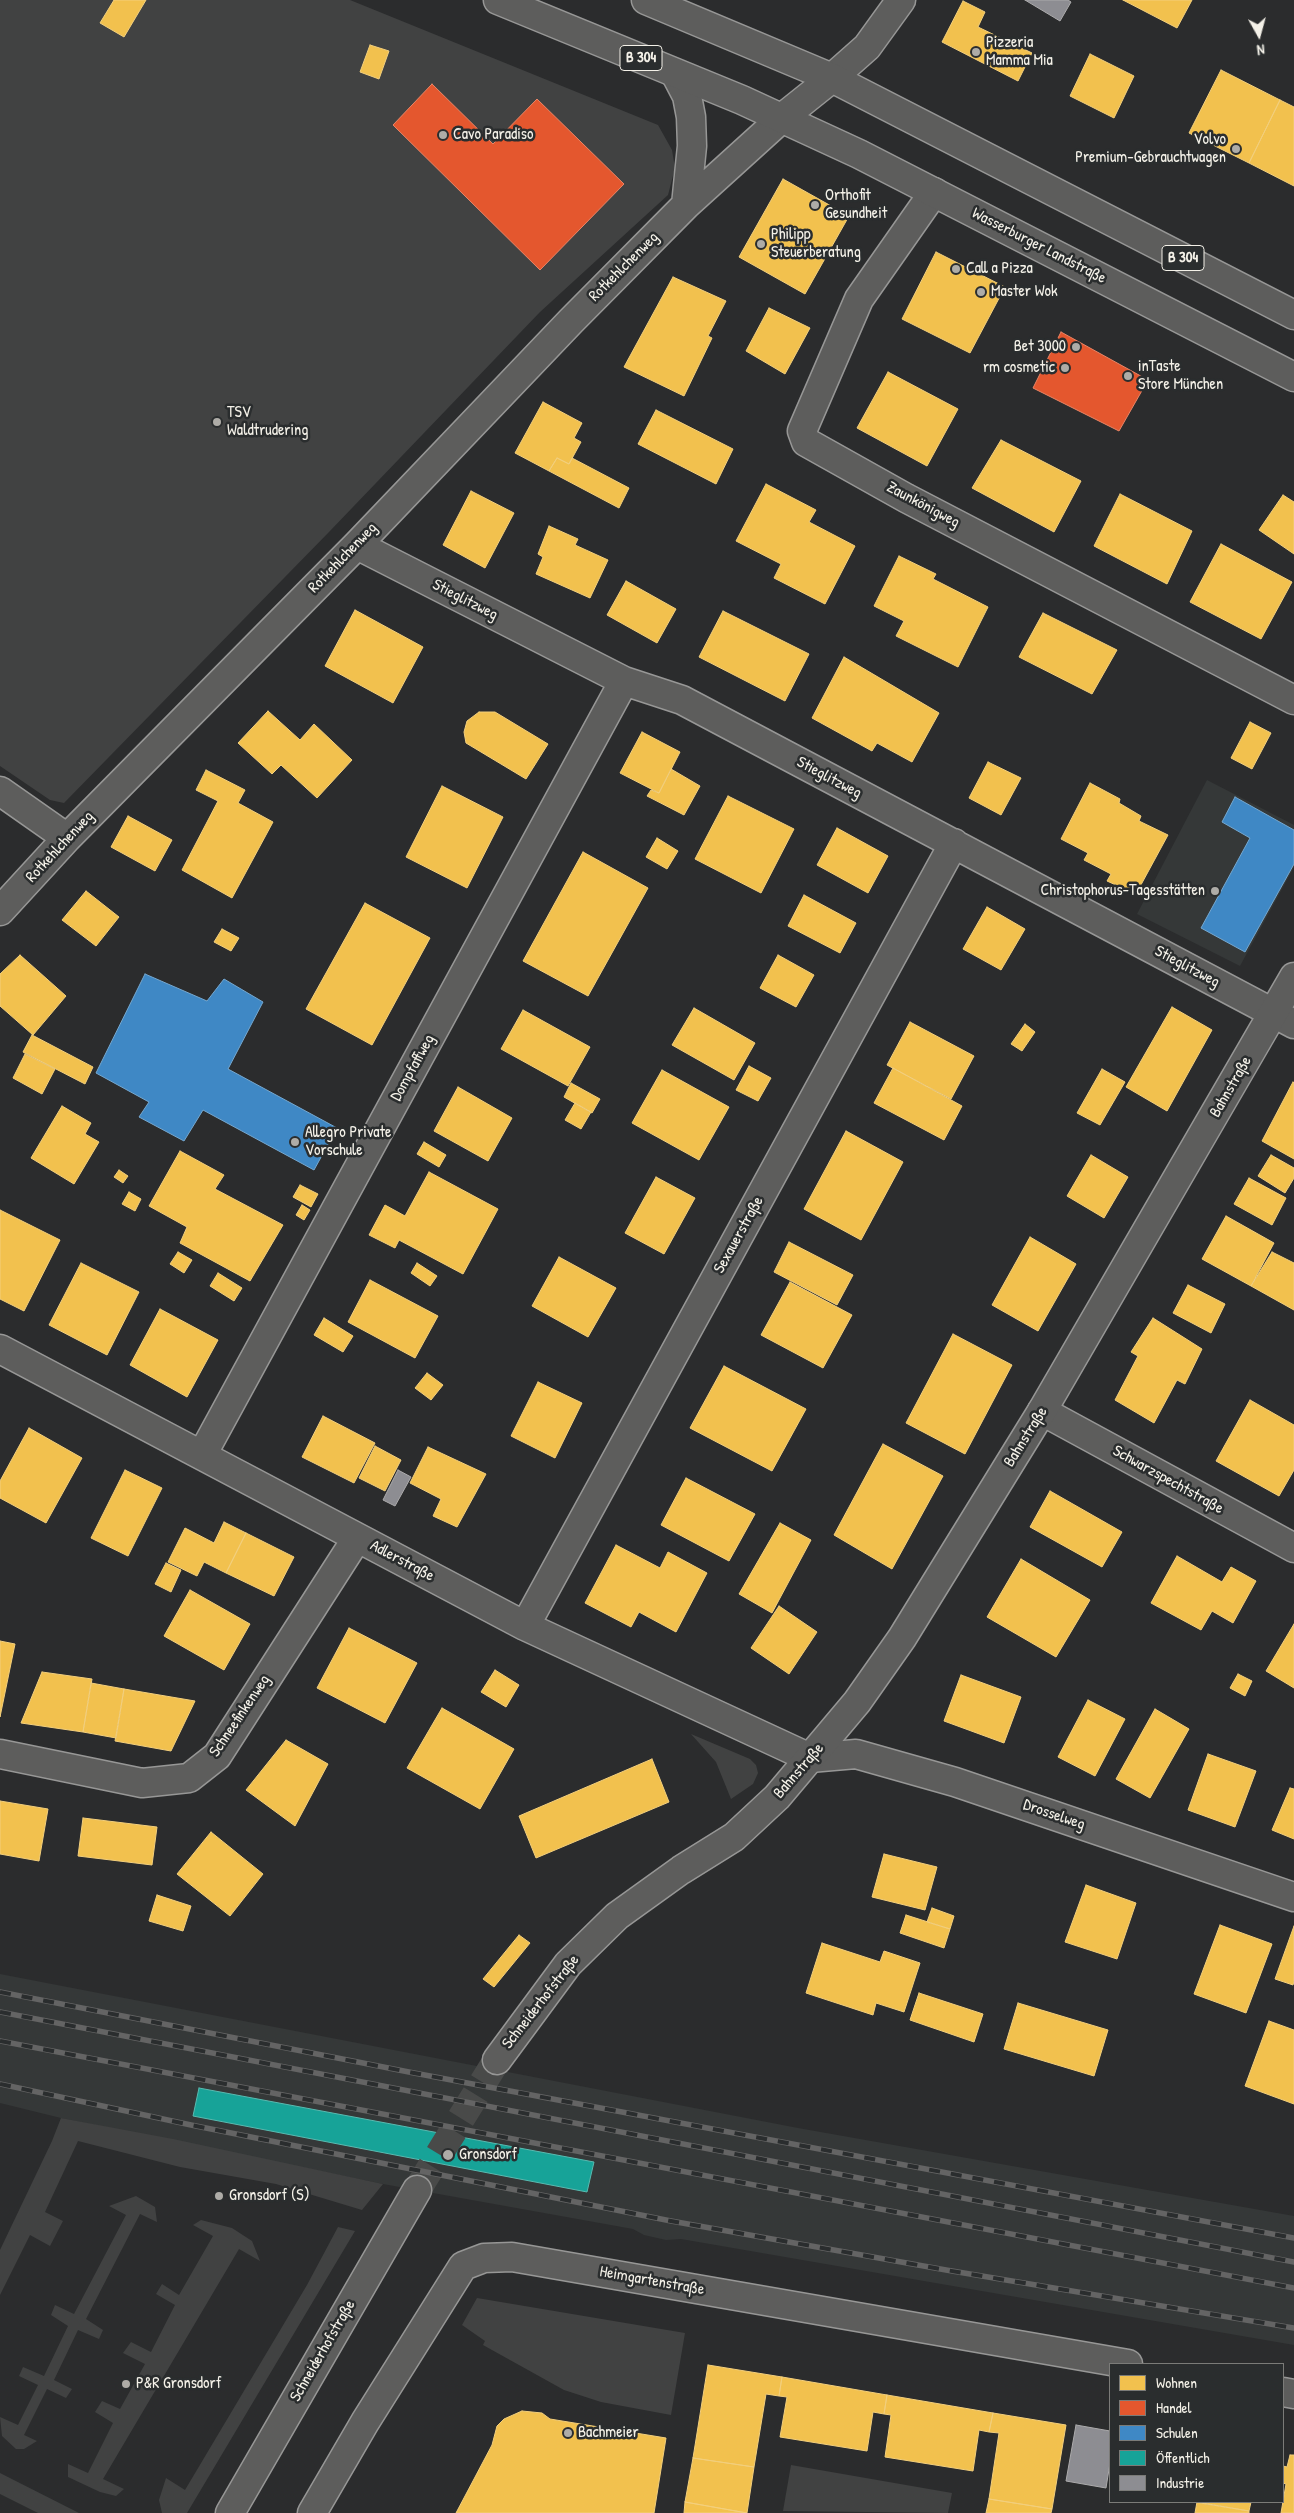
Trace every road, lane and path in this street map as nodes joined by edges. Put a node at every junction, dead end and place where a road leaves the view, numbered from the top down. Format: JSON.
{"nodes":[{"id":1,"x":498,"y":0,"type":"edge"},
{"id":2,"x":646,"y":0,"type":"edge"},
{"id":3,"x":901,"y":0,"type":"edge"},
{"id":4,"x":675,"y":72,"type":"junction"},
{"id":5,"x":832,"y":78,"type":"junction"},
{"id":6,"x":782,"y":118,"type":"junction"},
{"id":7,"x":934,"y":192,"type":"junction"},
{"id":8,"x":686,"y":205,"type":"junction"},
{"id":9,"x":1294,"y":315,"type":"edge"},
{"id":10,"x":1294,"y":377,"type":"edge"},
{"id":11,"x":357,"y":545,"type":"junction"},
{"id":12,"x":624,"y":681,"type":"junction"},
{"id":13,"x":1294,"y":700,"type":"edge"},
{"id":14,"x":0,"y":791,"type":"edge"},
{"id":15,"x":68,"y":838,"type":"junction"},
{"id":16,"x":954,"y":843,"type":"junction"},
{"id":17,"x":0,"y":911,"type":"edge"},
{"id":18,"x":1294,"y":977,"type":"edge"},
{"id":19,"x":1284,"y":1019,"type":"edge"},
{"id":20,"x":0,"y":1349,"type":"edge"},
{"id":21,"x":1042,"y":1411,"type":"junction"},
{"id":22,"x":202,"y":1455,"type":"junction"},
{"id":23,"x":357,"y":1538,"type":"junction"},
{"id":24,"x":1294,"y":1548,"type":"edge"},
{"id":25,"x":525,"y":1626,"type":"junction"},
{"id":26,"x":0,"y":1754,"type":"edge"},
{"id":27,"x":810,"y":1758,"type":"junction"},
{"id":28,"x":705,"y":1855,"type":"joint"},
{"id":29,"x":1294,"y":1897,"type":"edge"},
{"id":30,"x":498,"y":2060,"type":"tunnel mouth"},
{"id":31,"x":418,"y":2190,"type":"tunnel mouth"},
{"id":32,"x":1122,"y":2363,"type":"edge"},
{"id":33,"x":230,"y":2513,"type":"edge"},
{"id":34,"x":312,"y":2513,"type":"edge"}],
"edges":[{"from":1,"to":4,"type":"street","name":"Wasserburger Landstraße","number":"B 304"},
{"from":2,"to":5,"type":"street","number":"B 304"},
{"from":3,"to":5,"type":"street"},
{"from":4,"to":6,"type":"street","name":"Wasserburger Landstraße","number":"B 304"},
{"from":4,"to":8,"type":"street"},
{"from":5,"to":6,"type":"street"},
{"from":5,"to":9,"type":"street","number":"B 304"},
{"from":6,"to":7,"type":"street","name":"Wasserburger Landstraße","number":"B 304"},
{"from":6,"to":8,"type":"street","name":"Rotkehlchenweg"},
{"from":7,"to":10,"type":"street","name":"Wasserburger Landstraße","number":"B 304"},
{"from":7,"to":13,"type":"street","name":"Zaunkönigweg"},
{"from":8,"to":11,"type":"street","name":"Rotkehlchenweg"},
{"from":11,"to":12,"type":"street","name":"Stieglitzweg"},
{"from":11,"to":15,"type":"street","name":"Rotkehlchenweg"},
{"from":12,"to":16,"type":"street","name":"Stieglitzweg"},
{"from":12,"to":22,"type":"street","name":"Dompfaffweg"},
{"from":14,"to":15,"type":"street"},
{"from":15,"to":17,"type":"street","name":"Rotkehlchenweg"},
{"from":16,"to":19,"type":"street","name":"Stieglitzweg"},
{"from":16,"to":25,"type":"street","name":"Sexauerstraße"},
{"from":18,"to":19,"type":"street","name":"Bahnstraße"},
{"from":19,"to":21,"type":"street","name":"Bahnstraße"},
{"from":20,"to":22,"type":"street","name":"Adlerstraße"},
{"from":21,"to":24,"type":"street","name":"Schwarzspechtstraße"},
{"from":21,"to":27,"type":"street","name":"Bahnstraße"},
{"from":22,"to":23,"type":"street","name":"Adlerstraße"},
{"from":23,"to":25,"type":"street","name":"Adlerstraße"},
{"from":23,"to":26,"type":"street","name":"Schneefinkenweg"},
{"from":25,"to":27,"type":"street","name":"Adlerstraße"},
{"from":27,"to":28,"type":"street","name":"Bahnstraße"},
{"from":27,"to":29,"type":"street","name":"Drosselweg"},
{"from":28,"to":30,"type":"street","name":"Schneiderhofstraße"},
{"from":31,"to":33,"type":"street","name":"Schneiderhofstraße"},
{"from":32,"to":34,"type":"street","name":"Heimgartenstraße"}]}
